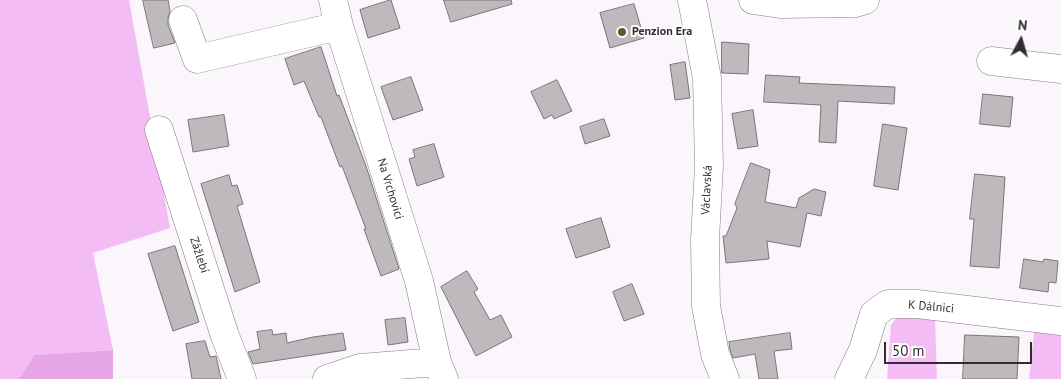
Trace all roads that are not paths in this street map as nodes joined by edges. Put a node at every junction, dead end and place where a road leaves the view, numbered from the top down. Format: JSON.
{"nodes":[{"id":1,"x":692,"y":0,"type":"edge"},
{"id":2,"x":753,"y":0,"type":"edge"},
{"id":3,"x":865,"y":0,"type":"edge"},
{"id":4,"x":336,"y":13,"type":"edge"},
{"id":5,"x":184,"y":20,"type":"dead end"},
{"id":6,"x":991,"y":61,"type":"dead end"},
{"id":7,"x":1061,"y":68,"type":"edge"},
{"id":8,"x":159,"y":130,"type":"dead end"},
{"id":9,"x":1061,"y":321,"type":"edge"},
{"id":10,"x":440,"y":371,"type":"edge"},
{"id":11,"x":242,"y":379,"type":"edge"},
{"id":12,"x":327,"y":379,"type":"edge"},
{"id":13,"x":724,"y":379,"type":"edge"},
{"id":14,"x":849,"y":379,"type":"edge"}],
"edges":[{"from":1,"to":13,"type":"street","name":"Václavská"},
{"from":2,"to":3,"type":"street"},
{"from":4,"to":5,"type":"street"},
{"from":4,"to":10,"type":"street","name":"Na Vrchovici"},
{"from":6,"to":7,"type":"street"},
{"from":8,"to":11,"type":"street","name":"Zážlebí"},
{"from":9,"to":14,"type":"street","name":"K Dálnici"},
{"from":10,"to":12,"type":"street"}]}
